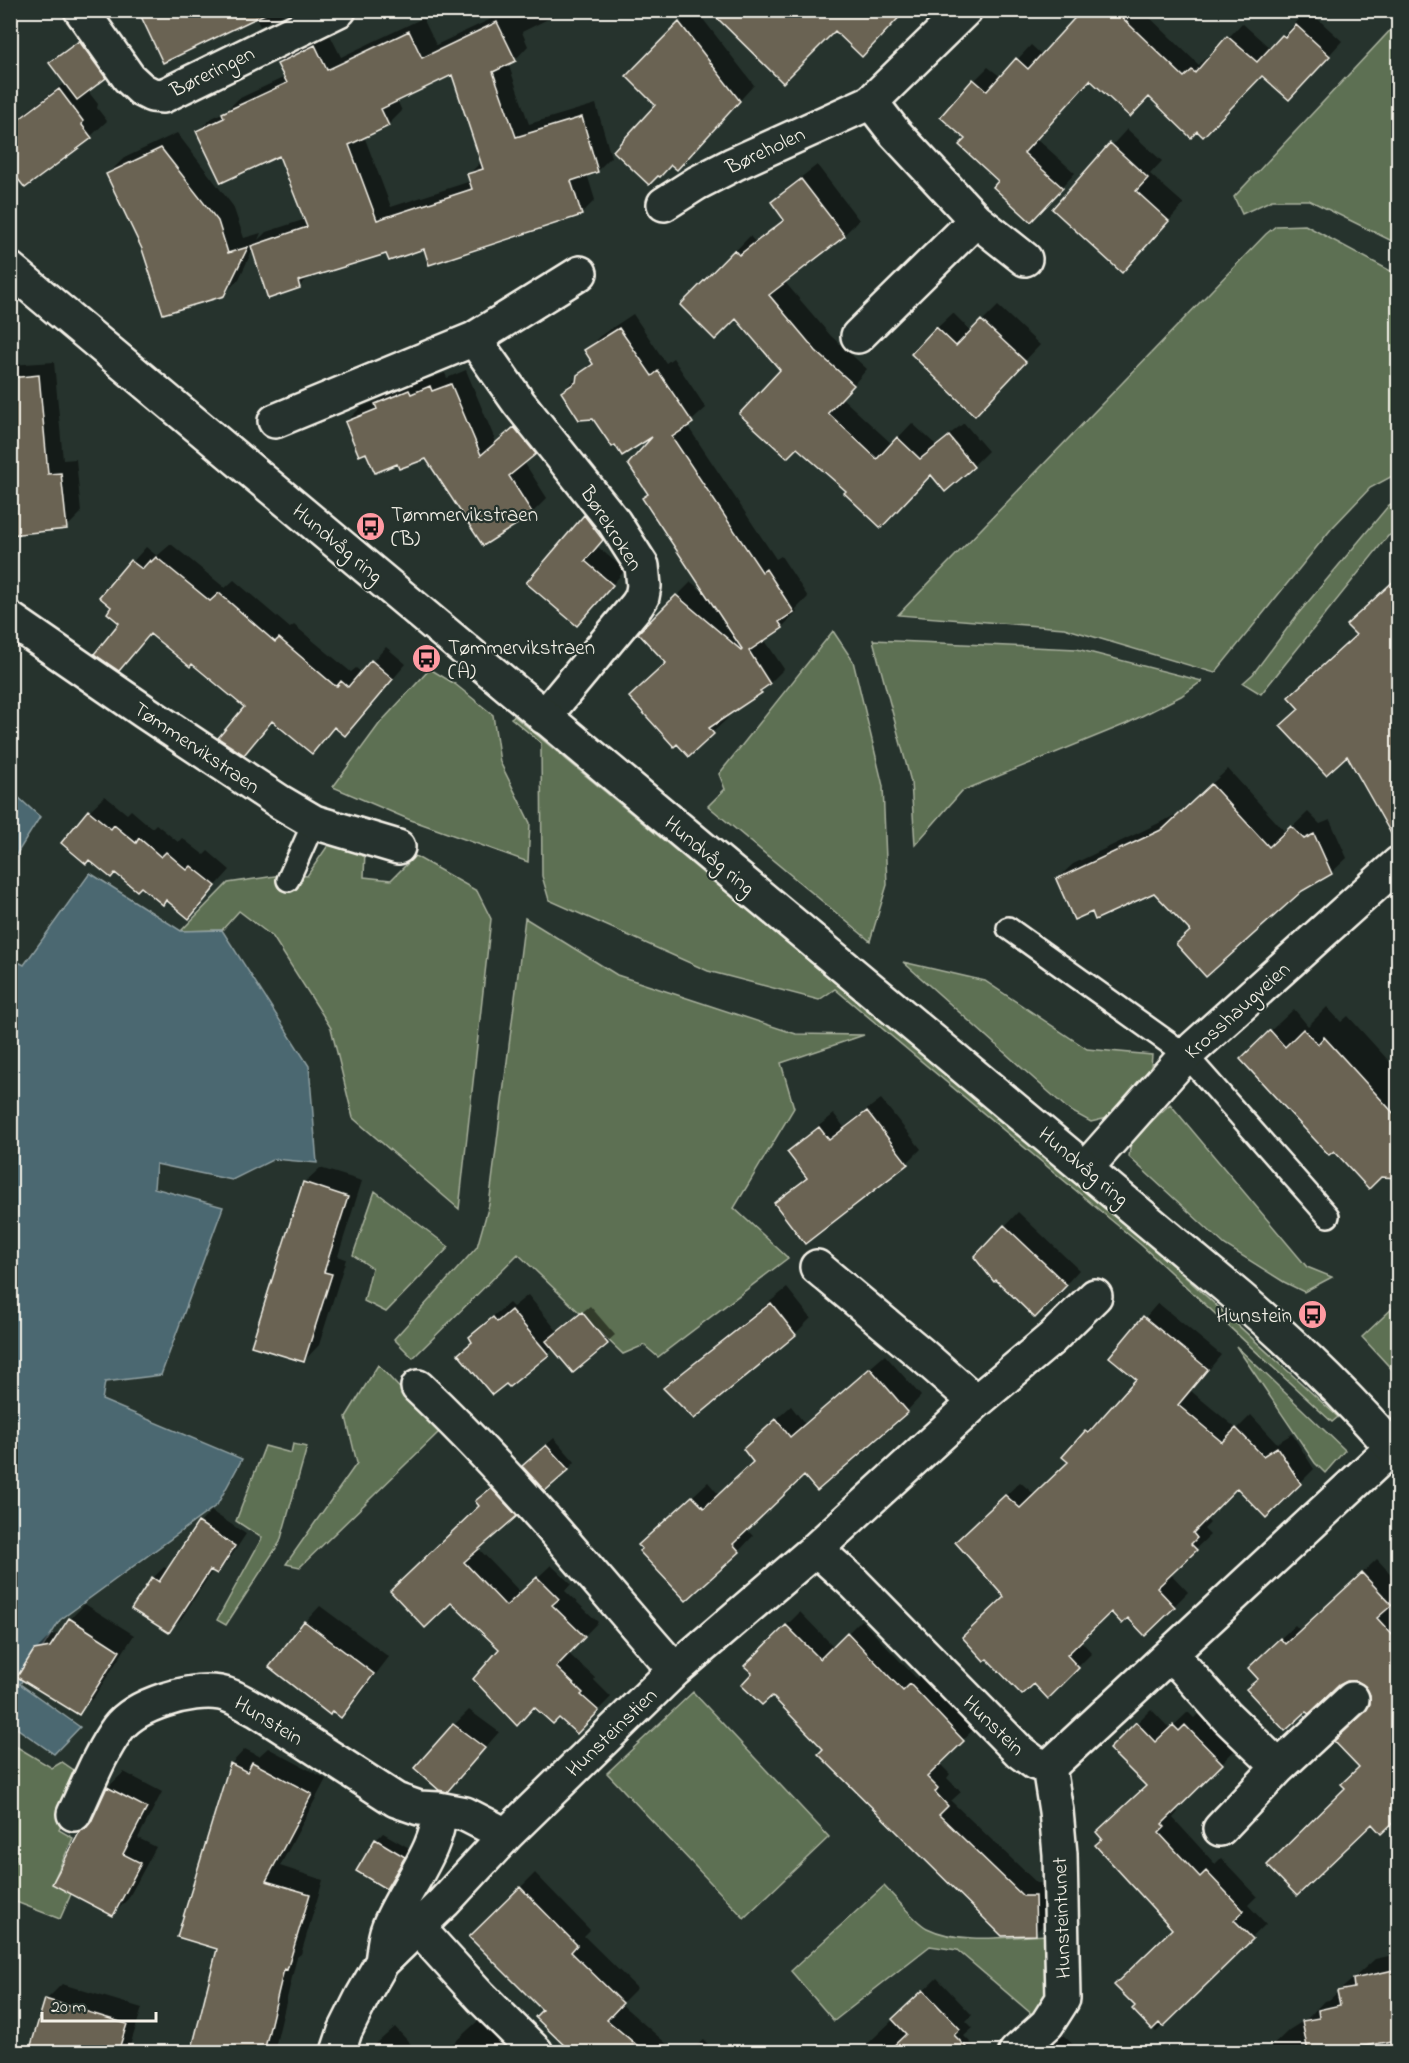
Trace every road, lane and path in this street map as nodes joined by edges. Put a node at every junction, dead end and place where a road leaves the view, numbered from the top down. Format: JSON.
{"nodes":[{"id":1,"x":81,"y":10,"type":"edge"},
{"id":2,"x":339,"y":10,"type":"edge"},
{"id":3,"x":965,"y":10,"type":"edge"},
{"id":4,"x":871,"y":102,"type":"junction"},
{"id":5,"x":663,"y":204,"type":"dead end"},
{"id":6,"x":976,"y":220,"type":"junction"},
{"id":7,"x":1025,"y":259,"type":"dead end"},
{"id":8,"x":10,"y":269,"type":"edge"},
{"id":9,"x":580,"y":273,"type":"dead end"},
{"id":10,"x":858,"y":336,"type":"dead end"},
{"id":11,"x":474,"y":339,"type":"junction"},
{"id":12,"x":276,"y":421,"type":"dead end"},
{"id":13,"x":10,"y":619,"type":"edge"},
{"id":14,"x":544,"y":717,"type":"junction"},
{"id":15,"x":314,"y":822,"type":"junction"},
{"id":16,"x":398,"y":846,"type":"dead end"},
{"id":17,"x":1398,"y":864,"type":"edge"},
{"id":18,"x":288,"y":880,"type":"dead end"},
{"id":19,"x":1008,"y":928,"type":"dead end"},
{"id":20,"x":1186,"y":1055,"type":"junction"},
{"id":21,"x":1086,"y":1168,"type":"junction"},
{"id":22,"x":1328,"y":1216,"type":"dead end"},
{"id":23,"x":817,"y":1267,"type":"dead end"},
{"id":24,"x":1095,"y":1296,"type":"dead end"},
{"id":25,"x":418,"y":1388,"type":"dead end"},
{"id":26,"x":976,"y":1402,"type":"junction"},
{"id":27,"x":1396,"y":1450,"type":"edge"},
{"id":28,"x":816,"y":1549,"type":"junction"},
{"id":29,"x":1171,"y":1654,"type":"junction"},
{"id":30,"x":675,"y":1670,"type":"junction"},
{"id":31,"x":1352,"y":1699,"type":"dead end"},
{"id":32,"x":1049,"y":1767,"type":"junction"},
{"id":33,"x":1279,"y":1767,"type":"junction"},
{"id":34,"x":438,"y":1809,"type":"junction"},
{"id":35,"x":74,"y":1814,"type":"dead end"},
{"id":36,"x":1220,"y":1829,"type":"dead end"},
{"id":37,"x":506,"y":1834,"type":"junction"},
{"id":38,"x":418,"y":1928,"type":"junction"},
{"id":39,"x":382,"y":1962,"type":"junction"},
{"id":40,"x":338,"y":2052,"type":"edge"},
{"id":41,"x":536,"y":2052,"type":"edge"},
{"id":42,"x":1016,"y":2052,"type":"edge"}],
"edges":[{"from":1,"to":2,"type":"street","name":"Børeringen"},
{"from":3,"to":4,"type":"street","name":"Børeholen"},
{"from":4,"to":5,"type":"street","name":"Børeholen"},
{"from":4,"to":6,"type":"street"},
{"from":6,"to":7,"type":"street"},
{"from":6,"to":10,"type":"street"},
{"from":8,"to":14,"type":"street","name":"Hundvåg ring"},
{"from":9,"to":11,"type":"street"},
{"from":11,"to":12,"type":"street"},
{"from":11,"to":14,"type":"street","name":"Børekroken"},
{"from":13,"to":15,"type":"street","name":"Tømmervikstraen"},
{"from":14,"to":21,"type":"street","name":"Hundvåg ring"},
{"from":15,"to":16,"type":"street","name":"Tømmervikstraen"},
{"from":15,"to":18,"type":"lane"},
{"from":17,"to":20,"type":"street","name":"Krosshaugveien"},
{"from":19,"to":20,"type":"lane"},
{"from":20,"to":21,"type":"street","name":"Krosshaugveien"},
{"from":20,"to":22,"type":"lane"},
{"from":21,"to":27,"type":"street","name":"Hundvåg ring"},
{"from":23,"to":26,"type":"street"},
{"from":24,"to":26,"type":"street"},
{"from":25,"to":30,"type":"street"},
{"from":26,"to":28,"type":"street"},
{"from":27,"to":29,"type":"street","name":"Hunstein"},
{"from":28,"to":30,"type":"street","name":"Hunsteinstien"},
{"from":28,"to":32,"type":"street","name":"Hunstein"},
{"from":29,"to":32,"type":"street","name":"Hunstein"},
{"from":29,"to":33,"type":"street"},
{"from":30,"to":37,"type":"street","name":"Hunsteinstien"},
{"from":31,"to":33,"type":"street"},
{"from":32,"to":42,"type":"street","name":"Hunsteintunet"},
{"from":33,"to":36,"type":"street"},
{"from":34,"to":35,"type":"street","name":"Hunstein"},
{"from":34,"to":37,"type":"street","name":"Hunstein"},
{"from":34,"to":39,"type":"street"},
{"from":37,"to":38,"type":"street","name":"Hunsteinstien"},
{"from":38,"to":39,"type":"street","name":"Hunsteinstien"},
{"from":38,"to":41,"type":"street"},
{"from":39,"to":40,"type":"street","name":"Hunsteinstien"}]}
